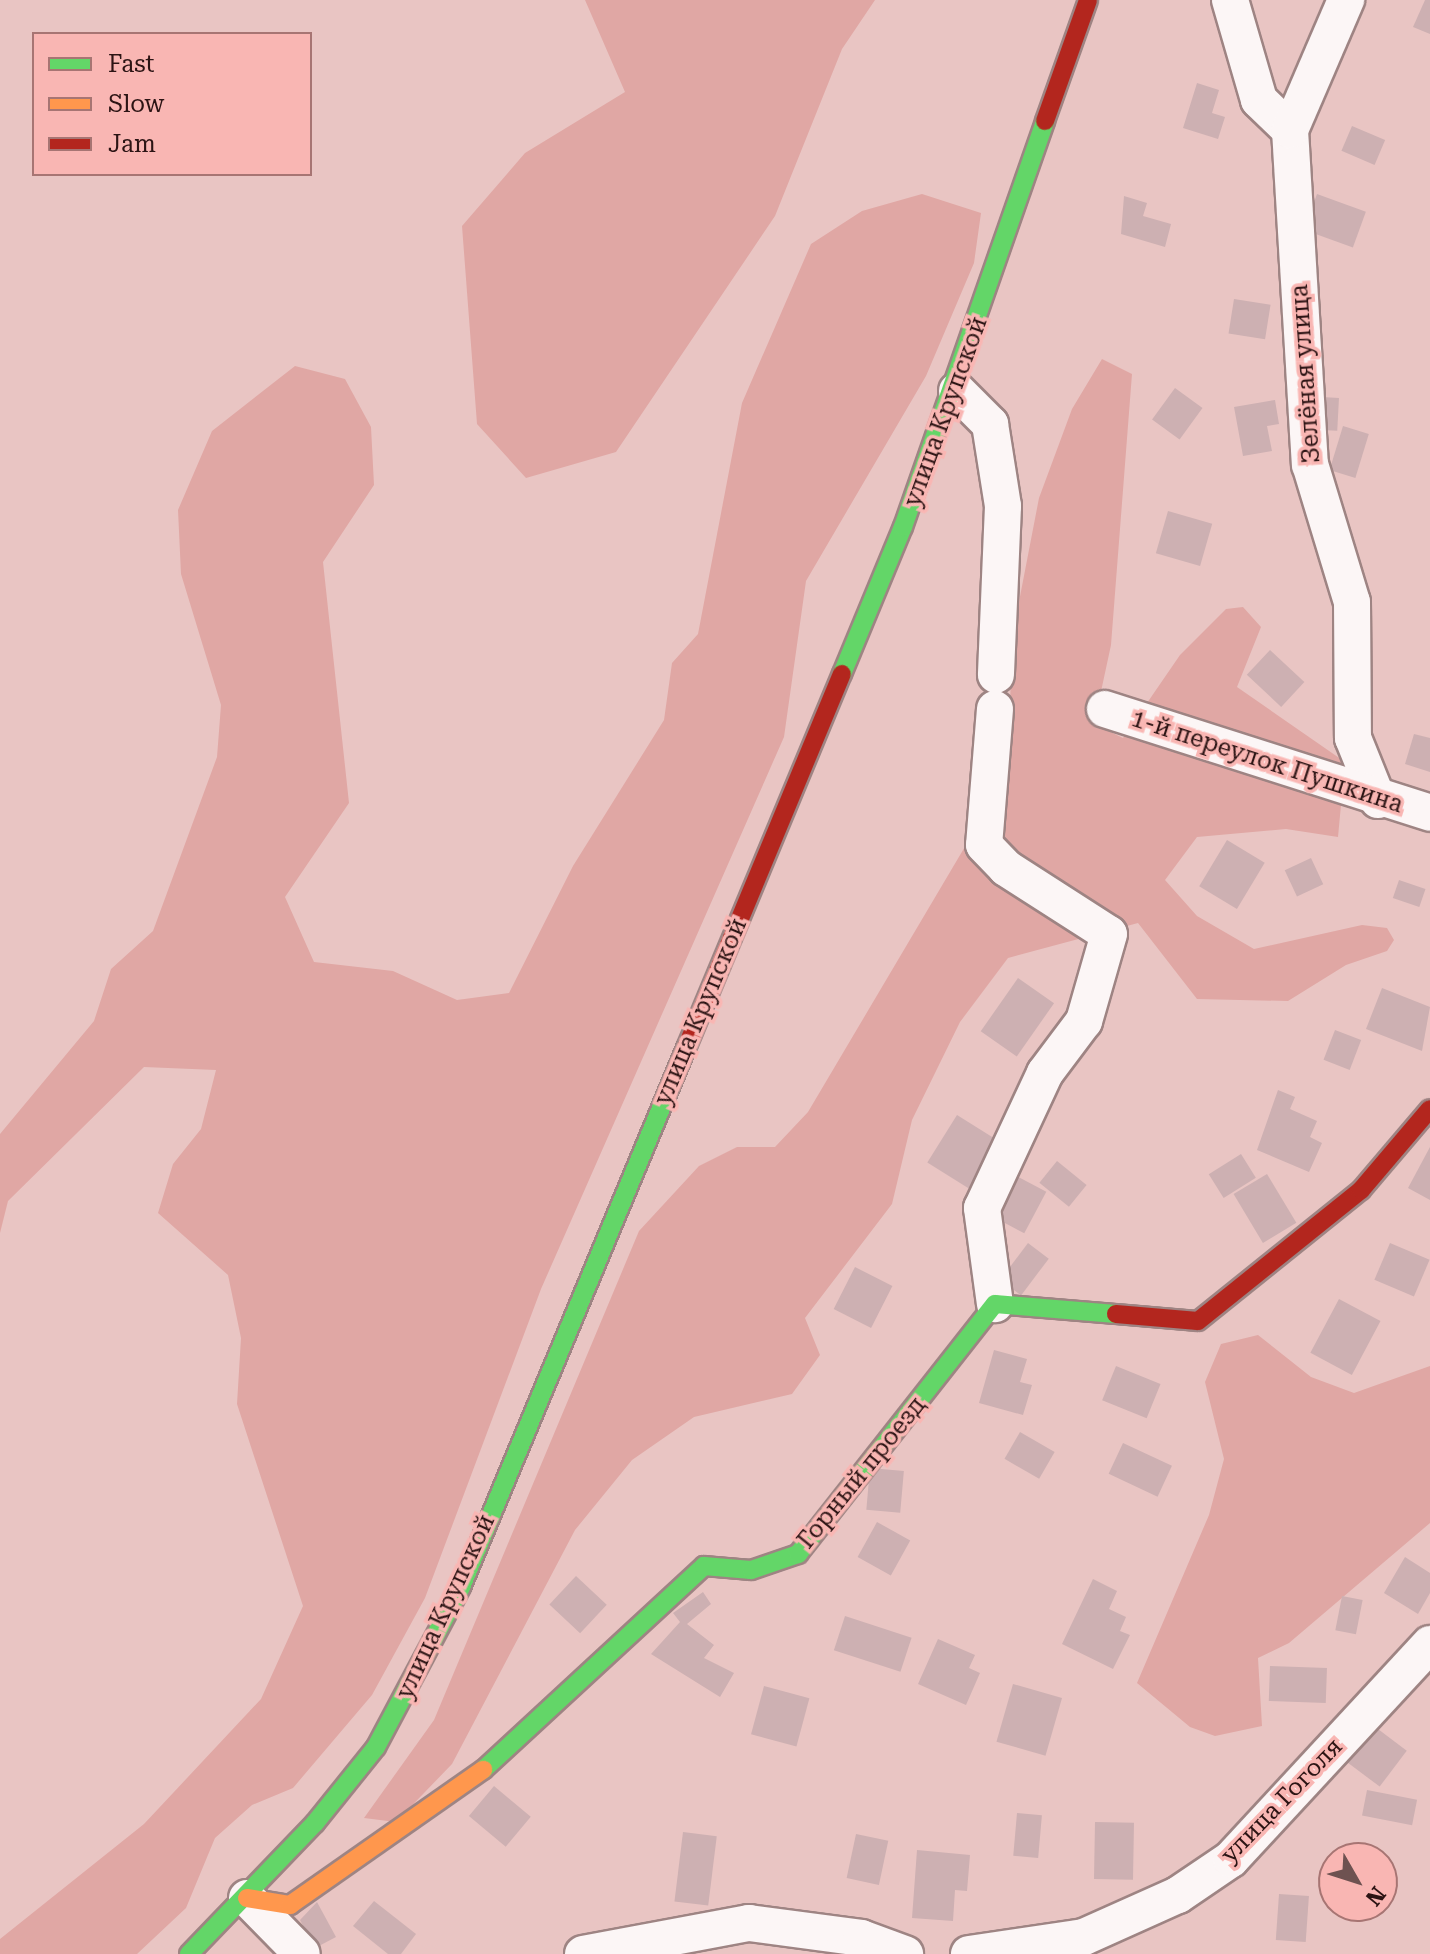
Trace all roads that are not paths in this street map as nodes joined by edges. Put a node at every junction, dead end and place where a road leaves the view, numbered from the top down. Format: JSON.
{"nodes":[{"id":1,"x":1088,"y":0,"type":"edge"},
{"id":2,"x":1230,"y":0,"type":"edge"},
{"id":3,"x":1346,"y":0,"type":"edge"},
{"id":4,"x":1290,"y":130,"type":"junction"},
{"id":5,"x":957,"y":391,"type":"junction"},
{"id":6,"x":1105,"y":709,"type":"dead end"},
{"id":7,"x":1378,"y":800,"type":"junction"},
{"id":8,"x":1430,"y":813,"type":"edge"},
{"id":9,"x":1430,"y":1109,"type":"edge"},
{"id":10,"x":995,"y":1304,"type":"junction"},
{"id":11,"x":1430,"y":1644,"type":"edge"},
{"id":12,"x":247,"y":1898,"type":"junction"},
{"id":13,"x":189,"y":1954,"type":"edge"},
{"id":14,"x":302,"y":1954,"type":"edge"},
{"id":15,"x":583,"y":1954,"type":"edge"},
{"id":16,"x":905,"y":1954,"type":"edge"},
{"id":17,"x":969,"y":1954,"type":"edge"}],
"edges":[{"from":1,"to":5,"type":"street","name":"улица Крупской"},
{"from":2,"to":4,"type":"street"},
{"from":3,"to":4,"type":"street","name":"Зелёная улица"},
{"from":4,"to":7,"type":"street","name":"Зелёная улица"},
{"from":5,"to":10,"type":"street"},
{"from":5,"to":12,"type":"street","name":"улица Крупской"},
{"from":6,"to":7,"type":"street","name":"1-й переулок Пушкина"},
{"from":7,"to":8,"type":"street","name":"1-й переулок Пушкина"},
{"from":9,"to":10,"type":"street"},
{"from":10,"to":12,"type":"street","name":"Горный проезд"},
{"from":11,"to":17,"type":"street","name":"улица Гоголя"},
{"from":12,"to":13,"type":"street","name":"улица Крупской"},
{"from":12,"to":14,"type":"street"},
{"from":15,"to":16,"type":"street"}]}
